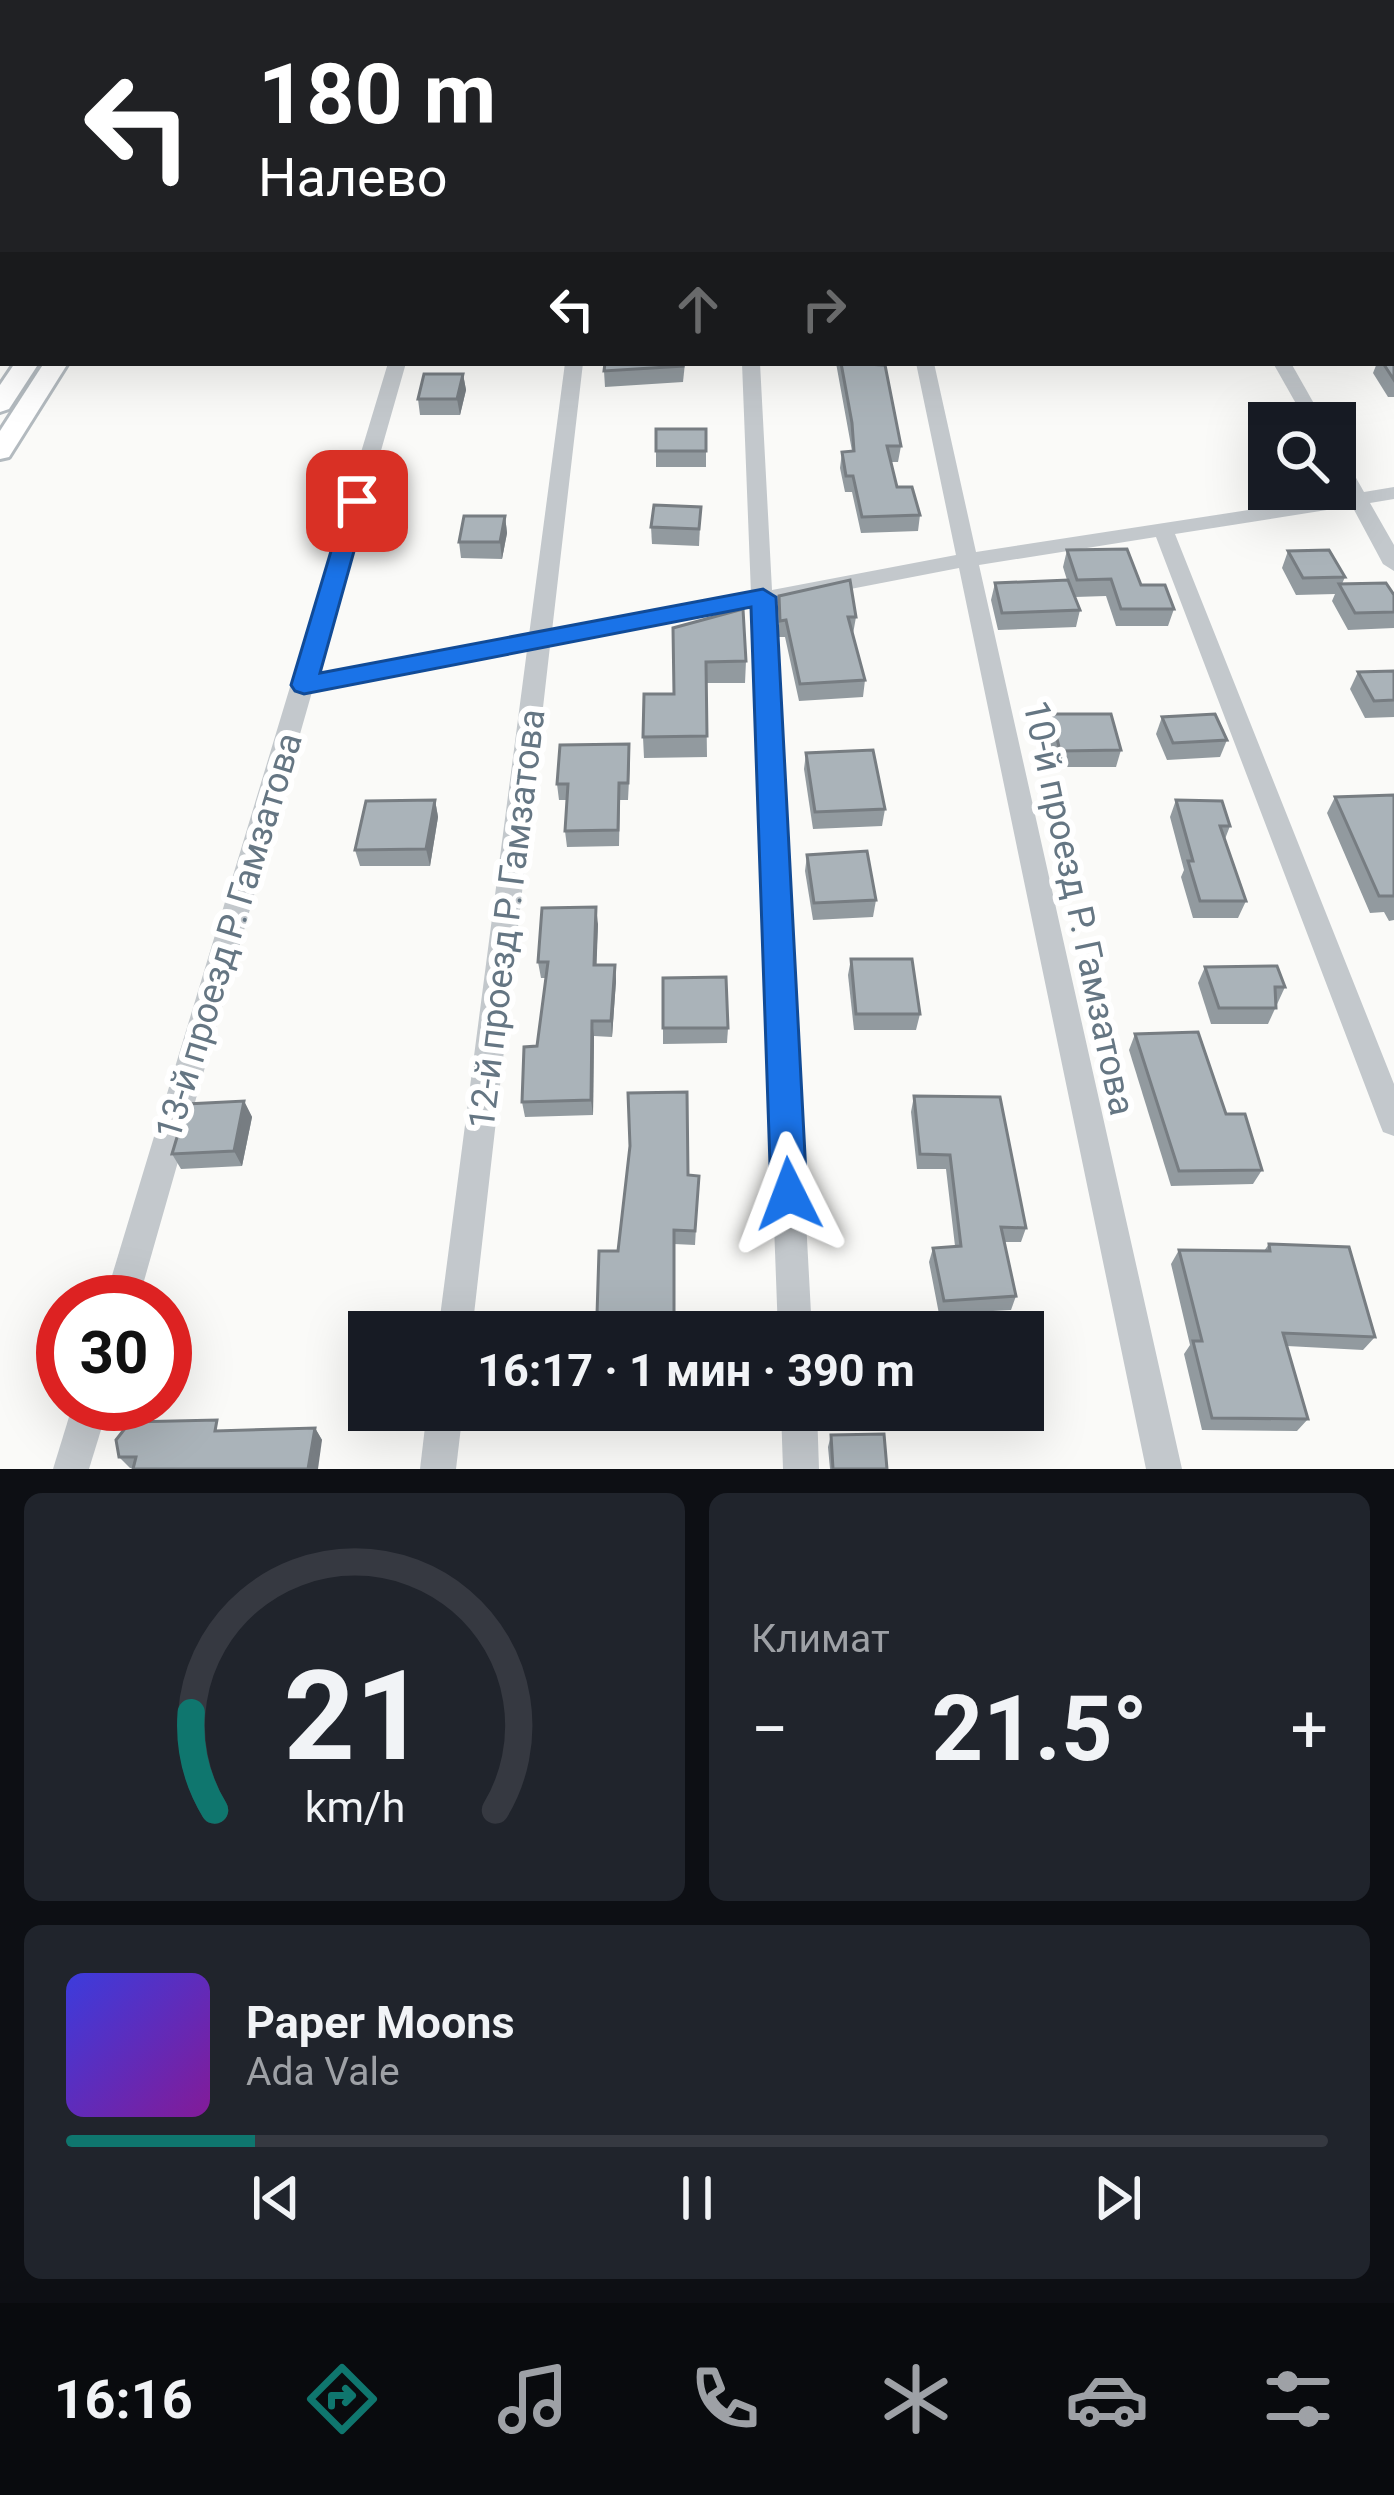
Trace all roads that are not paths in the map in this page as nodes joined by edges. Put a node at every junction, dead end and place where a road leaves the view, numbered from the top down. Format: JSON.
{"nodes":[{"id":1,"x":25,"y":366,"type":"edge"},
{"id":2,"x":54,"y":366,"type":"edge"},
{"id":3,"x":396,"y":366,"type":"edge"},
{"id":4,"x":574,"y":366,"type":"edge"},
{"id":5,"x":751,"y":366,"type":"edge"},
{"id":6,"x":926,"y":366,"type":"edge"},
{"id":7,"x":1284,"y":366,"type":"edge"},
{"id":8,"x":1304,"y":402,"type":"edge"},
{"id":9,"x":0,"y":404,"type":"edge"},
{"id":10,"x":0,"y":451,"type":"edge"},
{"id":11,"x":1394,"y":493,"type":"edge"},
{"id":12,"x":1356,"y":495,"type":"edge"},
{"id":13,"x":1359,"y":500,"type":"junction"},
{"id":14,"x":1163,"y":529,"type":"junction"},
{"id":15,"x":968,"y":560,"type":"junction"},
{"id":16,"x":1394,"y":564,"type":"edge"},
{"id":17,"x":763,"y":597,"type":"junction"},
{"id":18,"x":542,"y":643,"type":"junction"},
{"id":19,"x":304,"y":685,"type":"junction"},
{"id":20,"x":1394,"y":1122,"type":"edge"},
{"id":21,"x":129,"y":1275,"type":"edge"},
{"id":22,"x":458,"y":1311,"type":"edge"},
{"id":23,"x":794,"y":1311,"type":"edge"},
{"id":24,"x":83,"y":1431,"type":"edge"},
{"id":25,"x":443,"y":1431,"type":"edge"},
{"id":26,"x":800,"y":1431,"type":"edge"},
{"id":27,"x":71,"y":1469,"type":"edge"},
{"id":28,"x":438,"y":1469,"type":"edge"},
{"id":29,"x":801,"y":1469,"type":"edge"},
{"id":30,"x":1163,"y":1469,"type":"edge"}],
"edges":[{"from":1,"to":9,"type":"main road"},
{"from":2,"to":10,"type":"main road"},
{"from":3,"to":19,"type":"street","name":"13-й проезд Р. Гамзатова"},
{"from":4,"to":18,"type":"street","name":"12-й проезд Р. Гамзатова"},
{"from":5,"to":17,"type":"street"},
{"from":6,"to":15,"type":"street","name":"10-й проезд Р. Гамзатова"},
{"from":7,"to":8,"type":"street"},
{"from":11,"to":13,"type":"street"},
{"from":12,"to":13,"type":"street"},
{"from":13,"to":14,"type":"street"},
{"from":13,"to":16,"type":"street"},
{"from":14,"to":15,"type":"street"},
{"from":14,"to":20,"type":"street"},
{"from":15,"to":17,"type":"street"},
{"from":15,"to":30,"type":"street","name":"10-й проезд Р. Гамзатова"},
{"from":17,"to":18,"type":"street"},
{"from":17,"to":23,"type":"street"},
{"from":18,"to":19,"type":"street"},
{"from":18,"to":22,"type":"street","name":"12-й проезд Р. Гамзатова"},
{"from":19,"to":21,"type":"street","name":"13-й проезд Р. Гамзатова"},
{"from":24,"to":27,"type":"street"},
{"from":25,"to":28,"type":"street"},
{"from":26,"to":29,"type":"street"}]}
